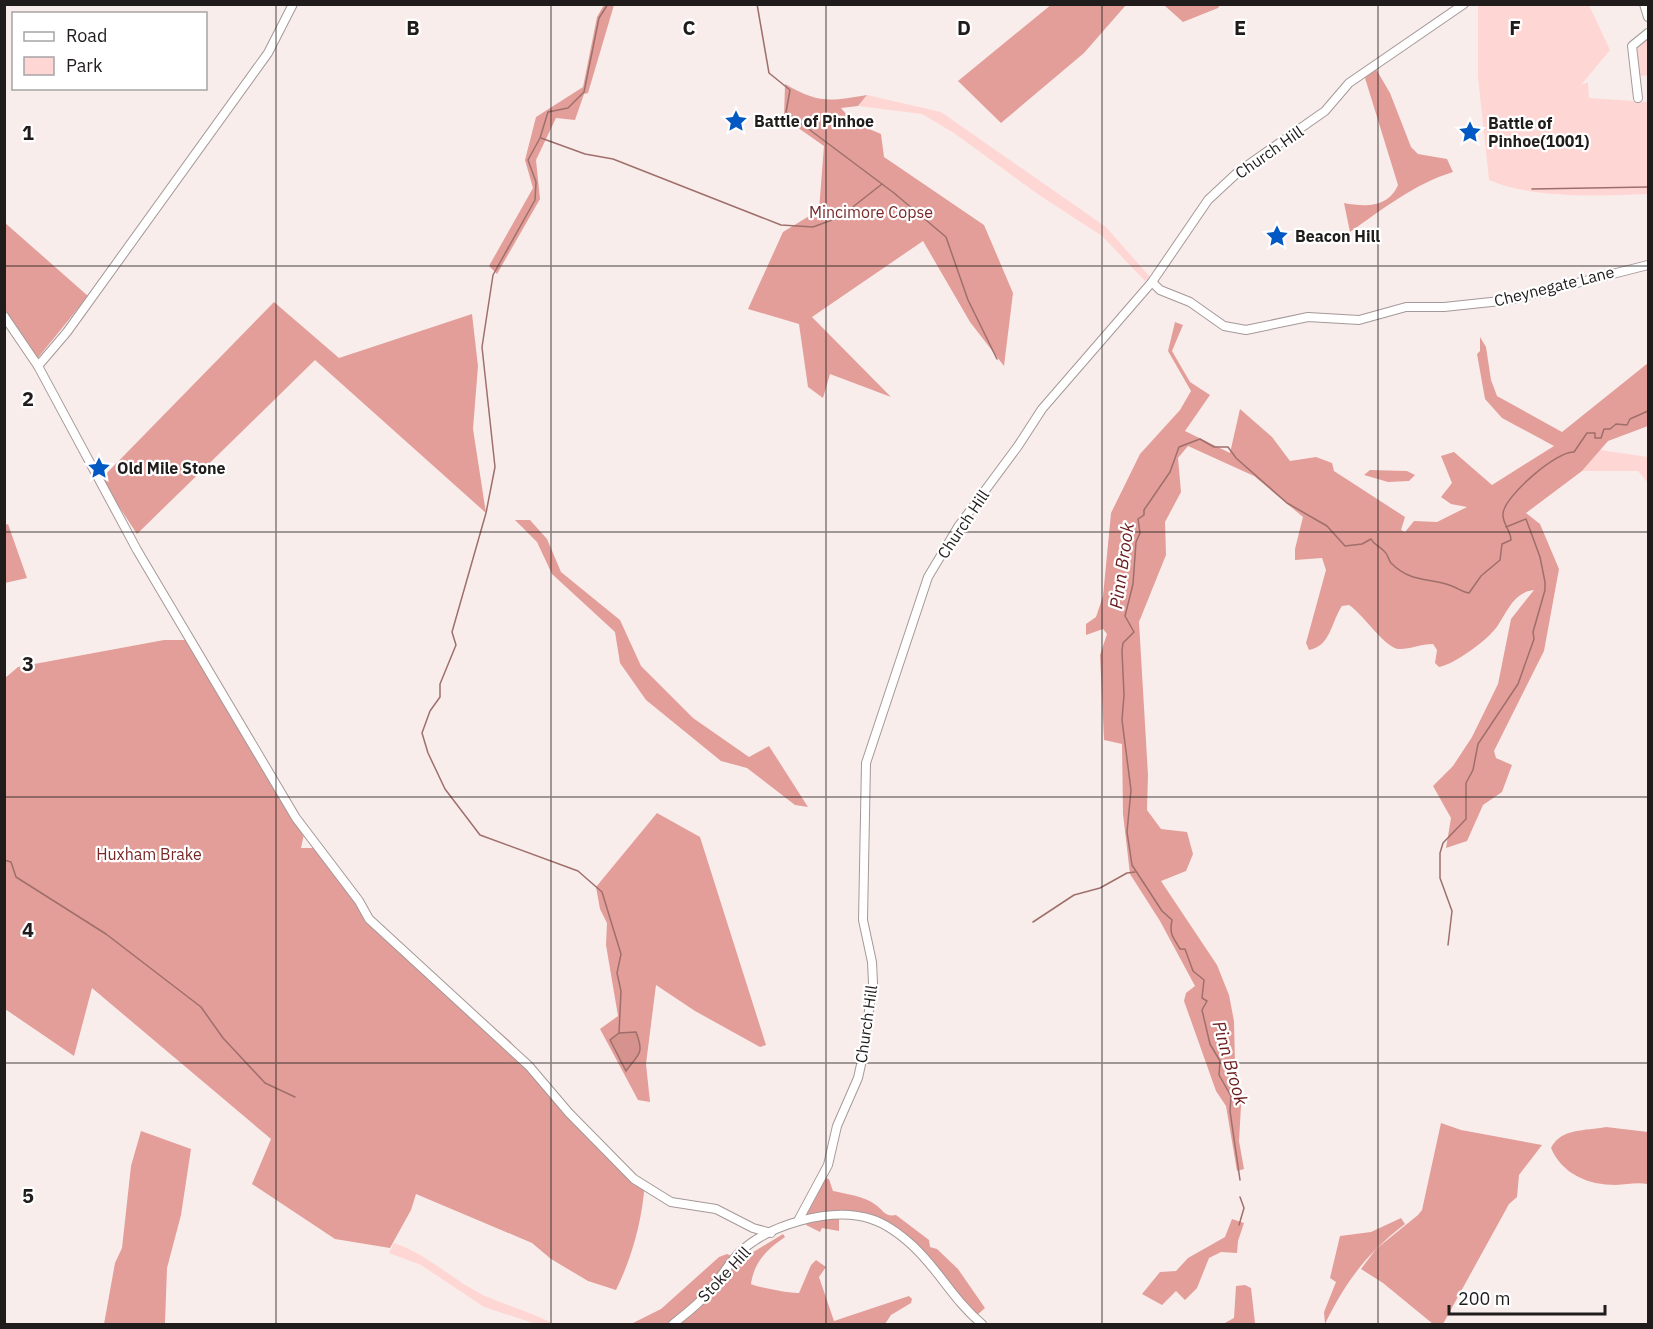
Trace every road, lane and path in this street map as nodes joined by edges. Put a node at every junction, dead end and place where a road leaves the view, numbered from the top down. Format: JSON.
{"nodes":[{"id":1,"x":293,"y":4,"type":"edge"},
{"id":2,"x":1464,"y":4,"type":"edge"},
{"id":3,"x":1644,"y":4,"type":"edge"},
{"id":4,"x":1648,"y":17,"type":"edge"},
{"id":5,"x":1648,"y":33,"type":"edge"},
{"id":6,"x":1638,"y":99,"type":"dead end"},
{"id":7,"x":1648,"y":265,"type":"edge"},
{"id":8,"x":1152,"y":282,"type":"junction"},
{"id":9,"x":4,"y":316,"type":"edge"},
{"id":10,"x":38,"y":366,"type":"junction"},
{"id":11,"x":799,"y":1219,"type":"junction"},
{"id":12,"x":758,"y":1234,"type":"junction"},
{"id":13,"x":673,"y":1324,"type":"edge"},
{"id":14,"x":982,"y":1324,"type":"edge"}],
"edges":[{"from":1,"to":10,"type":"street"},
{"from":2,"to":8,"type":"street","name":"Church Hill"},
{"from":3,"to":4,"type":"street"},
{"from":5,"to":6,"type":"street"},
{"from":7,"to":8,"type":"street","name":"Cheynegate Lane"},
{"from":8,"to":11,"type":"street","name":"Church Hill"},
{"from":9,"to":10,"type":"street"},
{"from":10,"to":12,"type":"street"},
{"from":11,"to":12,"type":"street","name":"Stoke Hill"},
{"from":11,"to":14,"type":"street","name":"Stoke Hill"},
{"from":12,"to":13,"type":"street","name":"Stoke Hill"}]}
